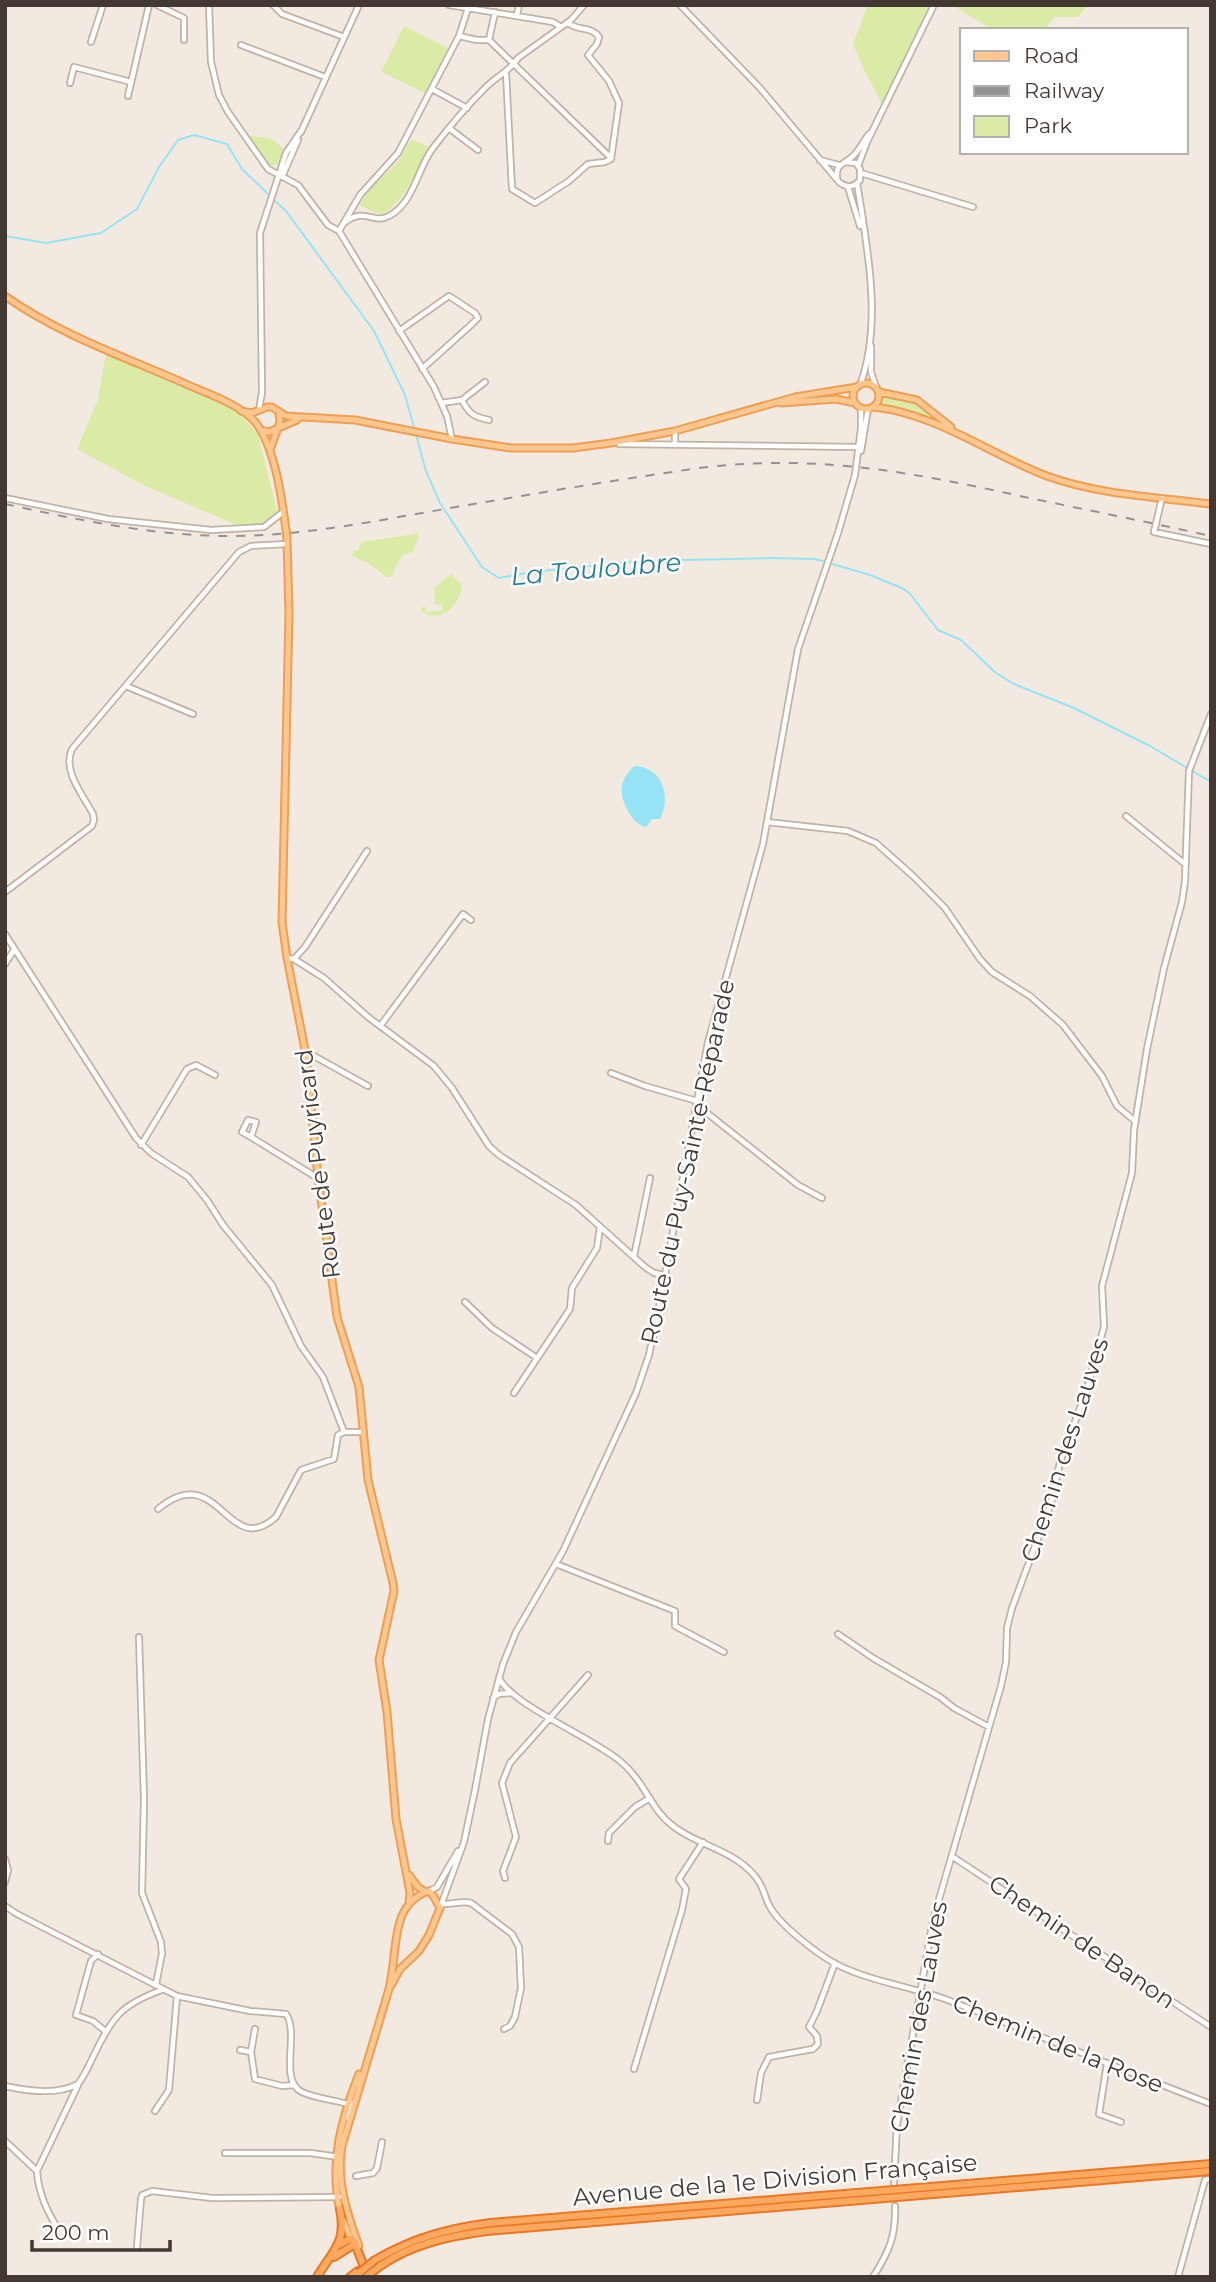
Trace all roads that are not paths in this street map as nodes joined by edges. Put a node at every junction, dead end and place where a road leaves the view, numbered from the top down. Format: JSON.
{"nodes":[{"id":1,"x":103,"y":5,"type":"edge"},
{"id":2,"x":149,"y":5,"type":"edge"},
{"id":3,"x":157,"y":5,"type":"edge"},
{"id":4,"x":209,"y":5,"type":"edge"},
{"id":5,"x":273,"y":5,"type":"edge"},
{"id":6,"x":449,"y":5,"type":"edge"},
{"id":7,"x":519,"y":5,"type":"edge"},
{"id":8,"x":584,"y":5,"type":"edge"},
{"id":9,"x":680,"y":5,"type":"edge"},
{"id":10,"x":934,"y":5,"type":"edge"},
{"id":11,"x":359,"y":6,"type":"edge"},
{"id":12,"x":469,"y":8,"type":"edge"},
{"id":13,"x":495,"y":12,"type":"junction"},
{"id":14,"x":517,"y":15,"type":"junction"},
{"id":15,"x":568,"y":23,"type":"junction"},
{"id":16,"x":561,"y":27,"type":"junction"},
{"id":17,"x":458,"y":36,"type":"junction"},
{"id":18,"x":344,"y":37,"type":"junction"},
{"id":19,"x":184,"y":40,"type":"dead end"},
{"id":20,"x":489,"y":40,"type":"junction"},
{"id":21,"x":91,"y":42,"type":"dead end"},
{"id":22,"x":241,"y":45,"type":"dead end"},
{"id":23,"x":514,"y":65,"type":"junction"},
{"id":24,"x":506,"y":72,"type":"junction"},
{"id":25,"x":325,"y":77,"type":"junction"},
{"id":26,"x":131,"y":82,"type":"junction"},
{"id":27,"x":70,"y":83,"type":"dead end"},
{"id":28,"x":432,"y":89,"type":"junction"},
{"id":29,"x":128,"y":96,"type":"dead end"},
{"id":30,"x":886,"y":107,"type":"junction"},
{"id":31,"x":467,"y":108,"type":"junction"},
{"id":32,"x":450,"y":128,"type":"junction"},
{"id":33,"x":478,"y":150,"type":"dead end"},
{"id":34,"x":611,"y":159,"type":"junction"},
{"id":35,"x":819,"y":160,"type":"junction"},
{"id":36,"x":845,"y":162,"type":"junction"},
{"id":37,"x":839,"y":165,"type":"junction"},
{"id":38,"x":858,"y":166,"type":"junction"},
{"id":39,"x":861,"y":173,"type":"junction"},
{"id":40,"x":281,"y":175,"type":"junction"},
{"id":41,"x":837,"y":179,"type":"junction"},
{"id":42,"x":857,"y":183,"type":"junction"},
{"id":43,"x":848,"y":187,"type":"junction"},
{"id":44,"x":973,"y":207,"type":"dead end"},
{"id":45,"x":344,"y":223,"type":"junction"},
{"id":46,"x":340,"y":231,"type":"junction"},
{"id":47,"x":865,"y":244,"type":"junction"},
{"id":48,"x":5,"y":296,"type":"edge"},
{"id":49,"x":399,"y":331,"type":"junction"},
{"id":50,"x":870,"y":335,"type":"junction"},
{"id":51,"x":422,"y":369,"type":"junction"},
{"id":52,"x":485,"y":382,"type":"dead end"},
{"id":53,"x":858,"y":386,"type":"junction"},
{"id":54,"x":877,"y":389,"type":"junction"},
{"id":55,"x":262,"y":392,"type":"junction"},
{"id":56,"x":462,"y":400,"type":"junction"},
{"id":57,"x":441,"y":403,"type":"junction"},
{"id":58,"x":855,"y":403,"type":"junction"},
{"id":59,"x":771,"y":404,"type":"junction"},
{"id":60,"x":272,"y":407,"type":"junction"},
{"id":61,"x":867,"y":408,"type":"junction"},
{"id":62,"x":241,"y":411,"type":"junction"},
{"id":63,"x":259,"y":411,"type":"junction"},
{"id":64,"x":279,"y":414,"type":"junction"},
{"id":65,"x":308,"y":418,"type":"junction"},
{"id":66,"x":489,"y":420,"type":"dead end"},
{"id":67,"x":257,"y":426,"type":"junction"},
{"id":68,"x":276,"y":428,"type":"junction"},
{"id":69,"x":675,"y":431,"type":"junction"},
{"id":70,"x":965,"y":436,"type":"junction"},
{"id":71,"x":452,"y":439,"type":"junction"},
{"id":72,"x":611,"y":443,"type":"junction"},
{"id":73,"x":675,"y":445,"type":"junction"},
{"id":74,"x":859,"y":447,"type":"junction"},
{"id":75,"x":269,"y":451,"type":"junction"},
{"id":76,"x":858,"y":462,"type":"junction"},
{"id":77,"x":5,"y":498,"type":"edge"},
{"id":78,"x":1162,"y":498,"type":"junction"},
{"id":79,"x":1211,"y":504,"type":"edge"},
{"id":80,"x":283,"y":512,"type":"junction"},
{"id":81,"x":288,"y":542,"type":"junction"},
{"id":82,"x":1211,"y":544,"type":"edge"},
{"id":83,"x":126,"y":686,"type":"junction"},
{"id":84,"x":192,"y":714,"type":"dead end"},
{"id":85,"x":1211,"y":714,"type":"edge"},
{"id":86,"x":1126,"y":816,"type":"dead end"},
{"id":87,"x":767,"y":822,"type":"junction"},
{"id":88,"x":367,"y":851,"type":"dead end"},
{"id":89,"x":1186,"y":865,"type":"junction"},
{"id":90,"x":5,"y":892,"type":"edge"},
{"id":91,"x":471,"y":920,"type":"dead end"},
{"id":92,"x":5,"y":934,"type":"edge"},
{"id":93,"x":14,"y":950,"type":"junction"},
{"id":94,"x":290,"y":959,"type":"junction"},
{"id":95,"x":5,"y":964,"type":"edge"},
{"id":96,"x":381,"y":1025,"type":"junction"},
{"id":97,"x":306,"y":1055,"type":"junction"},
{"id":98,"x":611,"y":1073,"type":"dead end"},
{"id":99,"x":215,"y":1075,"type":"dead end"},
{"id":100,"x":368,"y":1086,"type":"dead end"},
{"id":101,"x":697,"y":1104,"type":"junction"},
{"id":102,"x":1136,"y":1121,"type":"junction"},
{"id":103,"x":251,"y":1137,"type":"dead end"},
{"id":104,"x":141,"y":1145,"type":"junction"},
{"id":105,"x":318,"y":1177,"type":"junction"},
{"id":106,"x":650,"y":1178,"type":"dead end"},
{"id":107,"x":821,"y":1198,"type":"dead end"},
{"id":108,"x":600,"y":1226,"type":"junction"},
{"id":109,"x":634,"y":1257,"type":"junction"},
{"id":110,"x":665,"y":1275,"type":"junction"},
{"id":111,"x":465,"y":1302,"type":"dead end"},
{"id":112,"x":537,"y":1358,"type":"junction"},
{"id":113,"x":514,"y":1394,"type":"dead end"},
{"id":114,"x":344,"y":1432,"type":"junction"},
{"id":115,"x":363,"y":1432,"type":"junction"},
{"id":116,"x":158,"y":1509,"type":"dead end"},
{"id":117,"x":556,"y":1564,"type":"junction"},
{"id":118,"x":838,"y":1634,"type":"dead end"},
{"id":119,"x":139,"y":1637,"type":"dead end"},
{"id":120,"x":724,"y":1652,"type":"dead end"},
{"id":121,"x":588,"y":1675,"type":"dead end"},
{"id":122,"x":499,"y":1678,"type":"junction"},
{"id":123,"x":512,"y":1693,"type":"junction"},
{"id":124,"x":492,"y":1699,"type":"junction"},
{"id":125,"x":550,"y":1717,"type":"junction"},
{"id":126,"x":989,"y":1727,"type":"junction"},
{"id":127,"x":650,"y":1798,"type":"junction"},
{"id":128,"x":608,"y":1841,"type":"dead end"},
{"id":129,"x":464,"y":1842,"type":"junction"},
{"id":130,"x":703,"y":1842,"type":"junction"},
{"id":131,"x":953,"y":1857,"type":"junction"},
{"id":132,"x":5,"y":1859,"type":"edge"},
{"id":133,"x":406,"y":1869,"type":"junction"},
{"id":134,"x":505,"y":1878,"type":"dead end"},
{"id":135,"x":5,"y":1882,"type":"edge"},
{"id":136,"x":427,"y":1892,"type":"junction"},
{"id":137,"x":409,"y":1903,"type":"junction"},
{"id":138,"x":5,"y":1906,"type":"edge"},
{"id":139,"x":441,"y":1906,"type":"junction"},
{"id":140,"x":98,"y":1954,"type":"junction"},
{"id":141,"x":394,"y":1957,"type":"junction"},
{"id":142,"x":407,"y":1962,"type":"junction"},
{"id":143,"x":835,"y":1963,"type":"junction"},
{"id":144,"x":156,"y":1984,"type":"junction"},
{"id":145,"x":389,"y":1989,"type":"junction"},
{"id":146,"x":163,"y":1990,"type":"junction"},
{"id":147,"x":919,"y":1990,"type":"junction"},
{"id":148,"x":177,"y":1996,"type":"junction"},
{"id":149,"x":1211,"y":2027,"type":"edge"},
{"id":150,"x":256,"y":2029,"type":"dead end"},
{"id":151,"x":504,"y":2029,"type":"dead end"},
{"id":152,"x":105,"y":2031,"type":"junction"},
{"id":153,"x":240,"y":2050,"type":"dead end"},
{"id":154,"x":251,"y":2052,"type":"junction"},
{"id":155,"x":1107,"y":2064,"type":"junction"},
{"id":156,"x":634,"y":2069,"type":"dead end"},
{"id":157,"x":78,"y":2084,"type":"junction"},
{"id":158,"x":294,"y":2085,"type":"junction"},
{"id":159,"x":5,"y":2086,"type":"edge"},
{"id":160,"x":757,"y":2100,"type":"dead end"},
{"id":161,"x":351,"y":2103,"type":"junction"},
{"id":162,"x":1211,"y":2104,"type":"edge"},
{"id":163,"x":155,"y":2111,"type":"dead end"},
{"id":164,"x":346,"y":2119,"type":"junction"},
{"id":165,"x":1121,"y":2122,"type":"dead end"},
{"id":166,"x":5,"y":2141,"type":"edge"},
{"id":167,"x":382,"y":2142,"type":"dead end"},
{"id":168,"x":225,"y":2153,"type":"dead end"},
{"id":169,"x":338,"y":2157,"type":"junction"},
{"id":170,"x":1211,"y":2164,"type":"edge"},
{"id":171,"x":37,"y":2171,"type":"junction"},
{"id":172,"x":1211,"y":2171,"type":"edge"},
{"id":173,"x":356,"y":2176,"type":"dead end"},
{"id":174,"x":1211,"y":2179,"type":"edge"},
{"id":175,"x":894,"y":2183,"type":"tunnel mouth"},
{"id":176,"x":340,"y":2197,"type":"junction"},
{"id":177,"x":895,"y":2206,"type":"tunnel mouth"},
{"id":178,"x":340,"y":2209,"type":"junction"},
{"id":179,"x":55,"y":2224,"type":"dead end"},
{"id":180,"x":353,"y":2241,"type":"junction"},
{"id":181,"x":338,"y":2245,"type":"junction"},
{"id":182,"x":137,"y":2247,"type":"dead end"},
{"id":183,"x":377,"y":2262,"type":"junction"},
{"id":184,"x":361,"y":2276,"type":"edge"},
{"id":185,"x":319,"y":2277,"type":"edge"},
{"id":186,"x":873,"y":2277,"type":"edge"},
{"id":187,"x":1178,"y":2277,"type":"edge"}],
"edges":[{"from":1,"to":21,"type":"street"},
{"from":2,"to":26,"type":"street"},
{"from":3,"to":19,"type":"street"},
{"from":4,"to":40,"type":"street"},
{"from":5,"to":18,"type":"street"},
{"from":6,"to":12,"type":"street"},
{"from":7,"to":14,"type":"street"},
{"from":8,"to":15,"type":"street"},
{"from":9,"to":35,"type":"street"},
{"from":10,"to":30,"type":"street"},
{"from":11,"to":18,"type":"street"},
{"from":12,"to":13,"type":"street"},
{"from":12,"to":17,"type":"street"},
{"from":13,"to":14,"type":"street"},
{"from":13,"to":20,"type":"street"},
{"from":14,"to":16,"type":"street"},
{"from":15,"to":16,"type":"street"},
{"from":15,"to":34,"type":"street"},
{"from":16,"to":23,"type":"street"},
{"from":17,"to":20,"type":"street"},
{"from":17,"to":28,"type":"street"},
{"from":18,"to":25,"type":"street"},
{"from":20,"to":23,"type":"street"},
{"from":22,"to":25,"type":"street"},
{"from":23,"to":24,"type":"street"},
{"from":23,"to":34,"type":"street"},
{"from":24,"to":31,"type":"street"},
{"from":24,"to":34,"type":"street"},
{"from":25,"to":40,"type":"street"},
{"from":26,"to":27,"type":"street"},
{"from":26,"to":29,"type":"street"},
{"from":28,"to":31,"type":"street"},
{"from":28,"to":45,"type":"street"},
{"from":30,"to":36,"type":"street"},
{"from":30,"to":38,"type":"street"},
{"from":31,"to":32,"type":"street"},
{"from":32,"to":33,"type":"street"},
{"from":32,"to":45,"type":"street"},
{"from":35,"to":37,"type":"street"},
{"from":35,"to":41,"type":"street"},
{"from":36,"to":37,"type":"street"},
{"from":36,"to":38,"type":"street"},
{"from":37,"to":41,"type":"street"},
{"from":38,"to":39,"type":"street"},
{"from":39,"to":42,"type":"street"},
{"from":39,"to":44,"type":"street"},
{"from":40,"to":46,"type":"street"},
{"from":40,"to":55,"type":"street"},
{"from":41,"to":43,"type":"street"},
{"from":42,"to":43,"type":"street"},
{"from":42,"to":47,"type":"street"},
{"from":43,"to":47,"type":"street"},
{"from":45,"to":46,"type":"street"},
{"from":46,"to":49,"type":"street"},
{"from":47,"to":50,"type":"street"},
{"from":48,"to":62,"type":"main road"},
{"from":49,"to":51,"type":"street"},
{"from":49,"to":51,"type":"street"},
{"from":50,"to":53,"type":"street"},
{"from":50,"to":54,"type":"street"},
{"from":51,"to":57,"type":"street"},
{"from":52,"to":56,"type":"street"},
{"from":53,"to":54,"type":"main road"},
{"from":53,"to":58,"type":"main road"},
{"from":53,"to":59,"type":"main road"},
{"from":54,"to":61,"type":"main road"},
{"from":54,"to":70,"type":"main road"},
{"from":55,"to":60,"type":"street"},
{"from":55,"to":63,"type":"street"},
{"from":56,"to":57,"type":"street"},
{"from":56,"to":66,"type":"street"},
{"from":57,"to":71,"type":"street"},
{"from":58,"to":59,"type":"main road"},
{"from":58,"to":61,"type":"main road"},
{"from":59,"to":69,"type":"main road"},
{"from":60,"to":63,"type":"main road"},
{"from":60,"to":64,"type":"main road"},
{"from":61,"to":70,"type":"main road"},
{"from":61,"to":74,"type":"street","name":"Route du Puy-Sainte-Réparade"},
{"from":61,"to":76,"type":"street","name":"Route du Puy-Sainte-Réparade"},
{"from":62,"to":63,"type":"main road"},
{"from":62,"to":67,"type":"main road"},
{"from":63,"to":67,"type":"main road"},
{"from":64,"to":65,"type":"main road"},
{"from":64,"to":68,"type":"main road"},
{"from":65,"to":68,"type":"main road"},
{"from":65,"to":71,"type":"main road"},
{"from":67,"to":68,"type":"main road"},
{"from":67,"to":75,"type":"main road","name":"Route de Puyricard"},
{"from":68,"to":75,"type":"main road","name":"Route de Puyricard"},
{"from":69,"to":72,"type":"main road"},
{"from":69,"to":73,"type":"street"},
{"from":70,"to":78,"type":"main road"},
{"from":71,"to":72,"type":"main road"},
{"from":72,"to":73,"type":"street"},
{"from":73,"to":74,"type":"street"},
{"from":74,"to":76,"type":"street","name":"Route du Puy-Sainte-Réparade"},
{"from":75,"to":80,"type":"main road","name":"Route de Puyricard"},
{"from":76,"to":87,"type":"street","name":"Route du Puy-Sainte-Réparade"},
{"from":77,"to":80,"type":"street"},
{"from":78,"to":79,"type":"main road"},
{"from":78,"to":82,"type":"street"},
{"from":80,"to":81,"type":"main road","name":"Route de Puyricard","bridge":true},
{"from":81,"to":83,"type":"street"},
{"from":81,"to":94,"type":"main road","name":"Route de Puyricard"},
{"from":83,"to":84,"type":"street"},
{"from":83,"to":90,"type":"street"},
{"from":85,"to":89,"type":"street","name":"Chemin des Lauves"},
{"from":86,"to":89,"type":"street"},
{"from":87,"to":101,"type":"street","name":"Route du Puy-Sainte-Réparade"},
{"from":87,"to":102,"type":"street"},
{"from":88,"to":94,"type":"street"},
{"from":89,"to":102,"type":"street","name":"Chemin des Lauves"},
{"from":91,"to":96,"type":"street"},
{"from":92,"to":93,"type":"street"},
{"from":93,"to":95,"type":"street"},
{"from":93,"to":104,"type":"street"},
{"from":94,"to":96,"type":"street"},
{"from":94,"to":97,"type":"main road","name":"Route de Puyricard"},
{"from":96,"to":108,"type":"street"},
{"from":97,"to":100,"type":"street"},
{"from":97,"to":105,"type":"main road","name":"Route de Puyricard"},
{"from":98,"to":101,"type":"street"},
{"from":99,"to":104,"type":"street"},
{"from":101,"to":107,"type":"street"},
{"from":101,"to":110,"type":"street","name":"Route du Puy-Sainte-Réparade"},
{"from":102,"to":126,"type":"street","name":"Chemin des Lauves"},
{"from":103,"to":105,"type":"street"},
{"from":104,"to":114,"type":"street"},
{"from":105,"to":115,"type":"main road","name":"Route de Puyricard"},
{"from":106,"to":109,"type":"street"},
{"from":108,"to":109,"type":"street"},
{"from":108,"to":112,"type":"street"},
{"from":109,"to":110,"type":"street"},
{"from":110,"to":117,"type":"street","name":"Route du Puy-Sainte-Réparade"},
{"from":111,"to":112,"type":"street"},
{"from":112,"to":113,"type":"street"},
{"from":114,"to":115,"type":"street"},
{"from":114,"to":116,"type":"street"},
{"from":115,"to":133,"type":"main road","name":"Route de Puyricard"},
{"from":117,"to":120,"type":"street"},
{"from":117,"to":122,"type":"street","name":"Route du Puy-Sainte-Réparade"},
{"from":118,"to":126,"type":"street"},
{"from":119,"to":144,"type":"street"},
{"from":121,"to":125,"type":"street"},
{"from":122,"to":123,"type":"street","name":"Chemin de la Rose"},
{"from":122,"to":124,"type":"street","name":"Route du Puy-Sainte-Réparade"},
{"from":123,"to":124,"type":"street"},
{"from":123,"to":125,"type":"street","name":"Chemin de la Rose"},
{"from":124,"to":129,"type":"street","name":"Route du Puy-Sainte-Réparade"},
{"from":125,"to":127,"type":"street","name":"Chemin de la Rose"},
{"from":125,"to":134,"type":"street"},
{"from":126,"to":131,"type":"street","name":"Chemin des Lauves"},
{"from":127,"to":128,"type":"street"},
{"from":127,"to":130,"type":"street","name":"Chemin de la Rose"},
{"from":129,"to":136,"type":"street","name":"Route du Puy-Sainte-Réparade"},
{"from":129,"to":139,"type":"street","name":"Route du Puy-Sainte-Réparade"},
{"from":130,"to":143,"type":"street","name":"Chemin de la Rose"},
{"from":130,"to":156,"type":"street"},
{"from":131,"to":147,"type":"street","name":"Chemin des Lauves"},
{"from":131,"to":149,"type":"street","name":"Chemin de Banon"},
{"from":132,"to":135,"type":"street"},
{"from":133,"to":136,"type":"main road","name":"Route de Puyricard"},
{"from":133,"to":137,"type":"main road","name":"Route de Puyricard"},
{"from":136,"to":137,"type":"main road"},
{"from":136,"to":139,"type":"main road","name":"Route de Puyricard"},
{"from":137,"to":141,"type":"main road","name":"Route de Puyricard"},
{"from":138,"to":140,"type":"street"},
{"from":139,"to":142,"type":"main road","name":"Route de Puyricard"},
{"from":139,"to":151,"type":"street"},
{"from":140,"to":144,"type":"street"},
{"from":140,"to":152,"type":"street"},
{"from":141,"to":142,"type":"main road"},
{"from":141,"to":145,"type":"main road","name":"Route de Puyricard"},
{"from":142,"to":145,"type":"main road","name":"Route de Puyricard"},
{"from":143,"to":147,"type":"street","name":"Chemin de la Rose"},
{"from":143,"to":160,"type":"street"},
{"from":144,"to":146,"type":"street"},
{"from":145,"to":161,"type":"main road","name":"Route de Puyricard"},
{"from":146,"to":148,"type":"street"},
{"from":146,"to":152,"type":"street"},
{"from":147,"to":155,"type":"street","name":"Chemin de la Rose"},
{"from":147,"to":175,"type":"street","name":"Chemin des Lauves"},
{"from":148,"to":158,"type":"street"},
{"from":148,"to":163,"type":"street"},
{"from":150,"to":154,"type":"street"},
{"from":152,"to":157,"type":"street"},
{"from":153,"to":154,"type":"street"},
{"from":154,"to":158,"type":"street"},
{"from":155,"to":162,"type":"street","name":"Chemin de la Rose"},
{"from":155,"to":165,"type":"street"},
{"from":157,"to":159,"type":"street"},
{"from":157,"to":171,"type":"street"},
{"from":158,"to":161,"type":"street"},
{"from":161,"to":164,"type":"main road","name":"Route de Puyricard"},
{"from":164,"to":169,"type":"main road","name":"Route de Puyricard"},
{"from":164,"to":169,"type":"main road","name":"Route de Puyricard"},
{"from":166,"to":171,"type":"street"},
{"from":167,"to":173,"type":"street"},
{"from":168,"to":169,"type":"street"},
{"from":169,"to":176,"type":"main road","name":"Route de Puyricard"},
{"from":169,"to":176,"type":"main road","name":"Route de Puyricard"},
{"from":170,"to":183,"type":"highway","name":"Avenue de la 1e Division Française"},
{"from":171,"to":179,"type":"street"},
{"from":172,"to":183,"type":"highway","name":"Avenue de la 1e Division Française"},
{"from":174,"to":187,"type":"street"},
{"from":176,"to":178,"type":"main road","name":"Route de Puyricard"},
{"from":176,"to":180,"type":"main road"},
{"from":176,"to":182,"type":"street"},
{"from":176,"to":184,"type":"main road","name":"Route de Puyricard"},
{"from":177,"to":186,"type":"street"},
{"from":178,"to":180,"type":"main road","name":"Route de Puyricard"},
{"from":178,"to":181,"type":"highway"},
{"from":180,"to":181,"type":"highway"},
{"from":180,"to":184,"type":"highway"},
{"from":180,"to":185,"type":"highway"},
{"from":181,"to":185,"type":"highway"},
{"from":183,"to":184,"type":"highway","bridge":true}]}
